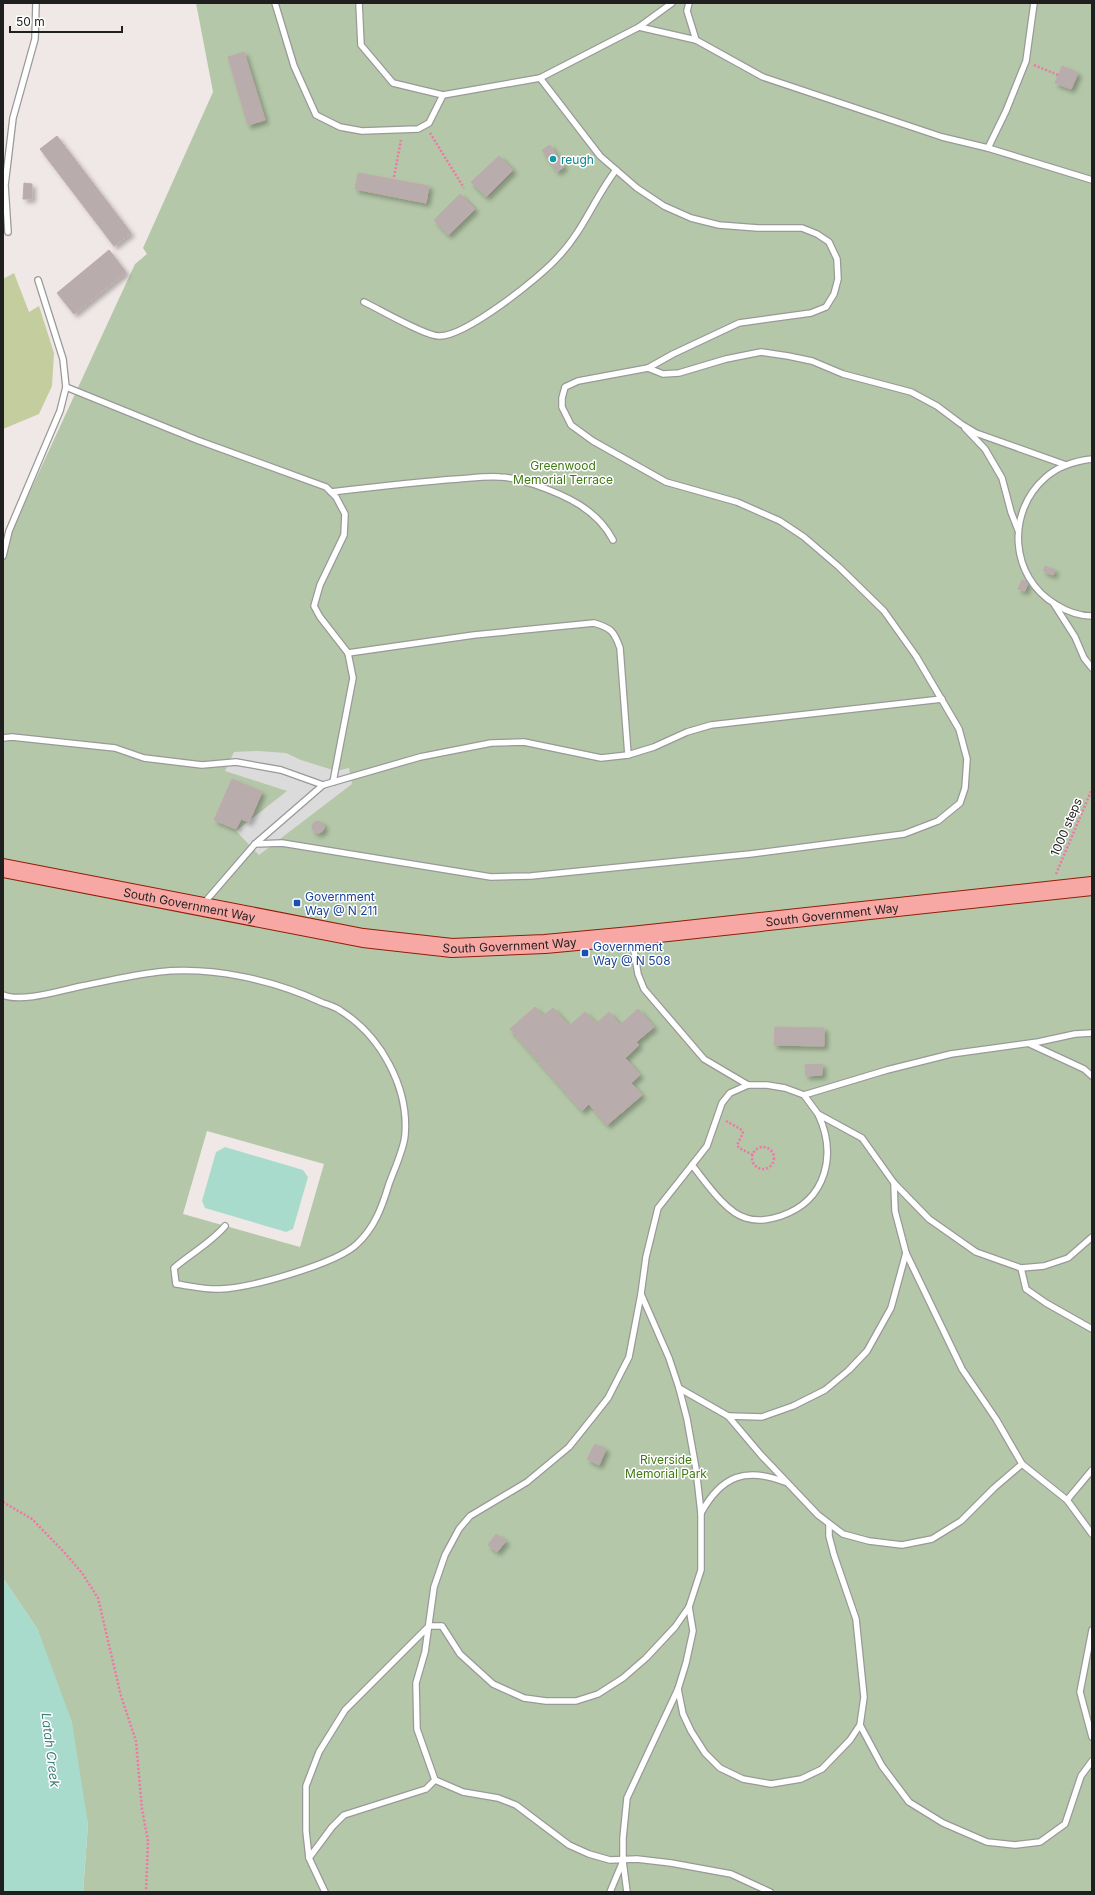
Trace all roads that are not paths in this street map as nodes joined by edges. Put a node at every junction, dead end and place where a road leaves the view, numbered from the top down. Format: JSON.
{"nodes":[{"id":1,"x":36,"y":3,"type":"edge"},
{"id":2,"x":275,"y":3,"type":"edge"},
{"id":3,"x":359,"y":3,"type":"edge"},
{"id":4,"x":672,"y":3,"type":"edge"},
{"id":5,"x":689,"y":3,"type":"edge"},
{"id":6,"x":1034,"y":3,"type":"edge"},
{"id":7,"x":639,"y":27,"type":"junction"},
{"id":8,"x":696,"y":40,"type":"junction"},
{"id":9,"x":540,"y":78,"type":"junction"},
{"id":10,"x":442,"y":95,"type":"junction"},
{"id":11,"x":988,"y":148,"type":"junction"},
{"id":12,"x":616,"y":170,"type":"junction"},
{"id":13,"x":1092,"y":180,"type":"edge"},
{"id":14,"x":8,"y":232,"type":"dead end"},
{"id":15,"x":38,"y":280,"type":"dead end"},
{"id":16,"x":364,"y":302,"type":"dead end"},
{"id":17,"x":648,"y":368,"type":"junction"},
{"id":18,"x":66,"y":387,"type":"junction"},
{"id":19,"x":961,"y":424,"type":"junction"},
{"id":20,"x":1092,"y":459,"type":"edge"},
{"id":21,"x":1066,"y":465,"type":"junction"},
{"id":22,"x":331,"y":492,"type":"junction"},
{"id":23,"x":1018,"y":530,"type":"junction"},
{"id":24,"x":613,"y":540,"type":"dead end"},
{"id":25,"x":3,"y":556,"type":"edge"},
{"id":26,"x":1054,"y":604,"type":"junction"},
{"id":27,"x":1092,"y":616,"type":"edge"},
{"id":28,"x":348,"y":653,"type":"junction"},
{"id":29,"x":1092,"y":668,"type":"edge"},
{"id":30,"x":942,"y":699,"type":"junction"},
{"id":31,"x":3,"y":738,"type":"edge"},
{"id":32,"x":628,"y":755,"type":"junction"},
{"id":33,"x":333,"y":782,"type":"junction"},
{"id":34,"x":322,"y":785,"type":"junction"},
{"id":35,"x":255,"y":844,"type":"junction"},
{"id":36,"x":3,"y":868,"type":"edge"},
{"id":37,"x":1092,"y":886,"type":"edge"},
{"id":38,"x":201,"y":906,"type":"junction"},
{"id":39,"x":631,"y":936,"type":"junction"},
{"id":40,"x":3,"y":995,"type":"edge"},
{"id":41,"x":1092,"y":1033,"type":"edge"},
{"id":42,"x":1030,"y":1044,"type":"junction"},
{"id":43,"x":1092,"y":1076,"type":"edge"},
{"id":44,"x":748,"y":1085,"type":"junction"},
{"id":45,"x":804,"y":1095,"type":"junction"},
{"id":46,"x":818,"y":1114,"type":"junction"},
{"id":47,"x":692,"y":1165,"type":"junction"},
{"id":48,"x":894,"y":1184,"type":"junction"},
{"id":49,"x":225,"y":1226,"type":"dead end"},
{"id":50,"x":1092,"y":1237,"type":"edge"},
{"id":51,"x":906,"y":1253,"type":"junction"},
{"id":52,"x":1021,"y":1268,"type":"junction"},
{"id":53,"x":641,"y":1294,"type":"junction"},
{"id":54,"x":1092,"y":1329,"type":"edge"},
{"id":55,"x":679,"y":1388,"type":"junction"},
{"id":56,"x":728,"y":1416,"type":"junction"},
{"id":57,"x":1022,"y":1464,"type":"junction"},
{"id":58,"x":1092,"y":1470,"type":"edge"},
{"id":59,"x":787,"y":1483,"type":"junction"},
{"id":60,"x":1067,"y":1500,"type":"junction"},
{"id":61,"x":701,"y":1512,"type":"junction"},
{"id":62,"x":829,"y":1524,"type":"junction"},
{"id":63,"x":1092,"y":1534,"type":"edge"},
{"id":64,"x":688,"y":1607,"type":"junction"},
{"id":65,"x":429,"y":1626,"type":"junction"},
{"id":66,"x":1092,"y":1630,"type":"edge"},
{"id":67,"x":678,"y":1689,"type":"junction"},
{"id":68,"x":860,"y":1724,"type":"junction"},
{"id":69,"x":1092,"y":1737,"type":"edge"},
{"id":70,"x":1092,"y":1761,"type":"edge"},
{"id":71,"x":435,"y":1780,"type":"junction"},
{"id":72,"x":308,"y":1858,"type":"junction"},
{"id":73,"x":623,"y":1861,"type":"junction"},
{"id":74,"x":325,"y":1892,"type":"edge"},
{"id":75,"x":610,"y":1892,"type":"edge"},
{"id":76,"x":627,"y":1892,"type":"edge"},
{"id":77,"x":770,"y":1892,"type":"edge"}],
"edges":[{"from":1,"to":14,"type":"lane"},
{"from":2,"to":10,"type":"lane"},
{"from":3,"to":10,"type":"lane"},
{"from":4,"to":7,"type":"lane"},
{"from":5,"to":8,"type":"lane"},
{"from":6,"to":11,"type":"lane"},
{"from":7,"to":8,"type":"lane"},
{"from":7,"to":9,"type":"lane"},
{"from":8,"to":11,"type":"lane"},
{"from":9,"to":10,"type":"lane"},
{"from":9,"to":12,"type":"lane"},
{"from":11,"to":13,"type":"lane"},
{"from":12,"to":16,"type":"lane"},
{"from":12,"to":17,"type":"lane"},
{"from":15,"to":18,"type":"lane"},
{"from":17,"to":19,"type":"lane"},
{"from":17,"to":30,"type":"lane"},
{"from":18,"to":22,"type":"lane"},
{"from":18,"to":25,"type":"lane"},
{"from":19,"to":21,"type":"lane"},
{"from":19,"to":23,"type":"lane"},
{"from":20,"to":21,"type":"lane"},
{"from":21,"to":23,"type":"lane"},
{"from":22,"to":24,"type":"lane"},
{"from":22,"to":28,"type":"lane"},
{"from":23,"to":26,"type":"lane"},
{"from":26,"to":27,"type":"lane"},
{"from":26,"to":29,"type":"lane"},
{"from":28,"to":32,"type":"lane"},
{"from":28,"to":33,"type":"lane"},
{"from":30,"to":32,"type":"lane"},
{"from":30,"to":35,"type":"lane"},
{"from":31,"to":34,"type":"lane"},
{"from":32,"to":33,"type":"lane"},
{"from":33,"to":34,"type":"lane"},
{"from":34,"to":35,"type":"lane"},
{"from":35,"to":38,"type":"lane"},
{"from":36,"to":38,"type":"main road","name":"South Government Way"},
{"from":37,"to":39,"type":"main road","name":"South Government Way"},
{"from":38,"to":39,"type":"main road","name":"South Government Way"},
{"from":39,"to":44,"type":"lane"},
{"from":40,"to":49,"type":"lane"},
{"from":41,"to":42,"type":"lane"},
{"from":42,"to":43,"type":"lane"},
{"from":42,"to":45,"type":"lane"},
{"from":44,"to":45,"type":"lane"},
{"from":44,"to":47,"type":"lane"},
{"from":45,"to":46,"type":"lane"},
{"from":46,"to":47,"type":"lane"},
{"from":46,"to":48,"type":"lane"},
{"from":47,"to":53,"type":"lane"},
{"from":48,"to":51,"type":"lane"},
{"from":48,"to":52,"type":"lane"},
{"from":50,"to":52,"type":"lane"},
{"from":51,"to":56,"type":"lane"},
{"from":51,"to":57,"type":"lane"},
{"from":52,"to":54,"type":"lane"},
{"from":53,"to":55,"type":"lane"},
{"from":53,"to":65,"type":"lane"},
{"from":55,"to":56,"type":"lane"},
{"from":55,"to":61,"type":"lane"},
{"from":56,"to":59,"type":"lane"},
{"from":57,"to":60,"type":"lane"},
{"from":57,"to":62,"type":"lane"},
{"from":58,"to":60,"type":"lane"},
{"from":59,"to":61,"type":"lane"},
{"from":59,"to":62,"type":"lane"},
{"from":60,"to":63,"type":"lane"},
{"from":61,"to":64,"type":"lane"},
{"from":62,"to":68,"type":"lane"},
{"from":64,"to":65,"type":"lane"},
{"from":64,"to":67,"type":"lane"},
{"from":65,"to":71,"type":"lane"},
{"from":65,"to":72,"type":"lane"},
{"from":66,"to":69,"type":"lane"},
{"from":67,"to":68,"type":"lane"},
{"from":67,"to":73,"type":"lane"},
{"from":68,"to":70,"type":"lane"},
{"from":71,"to":72,"type":"lane"},
{"from":71,"to":73,"type":"lane"},
{"from":72,"to":74,"type":"lane"},
{"from":73,"to":75,"type":"lane"},
{"from":73,"to":76,"type":"lane"},
{"from":73,"to":77,"type":"lane"}]}
